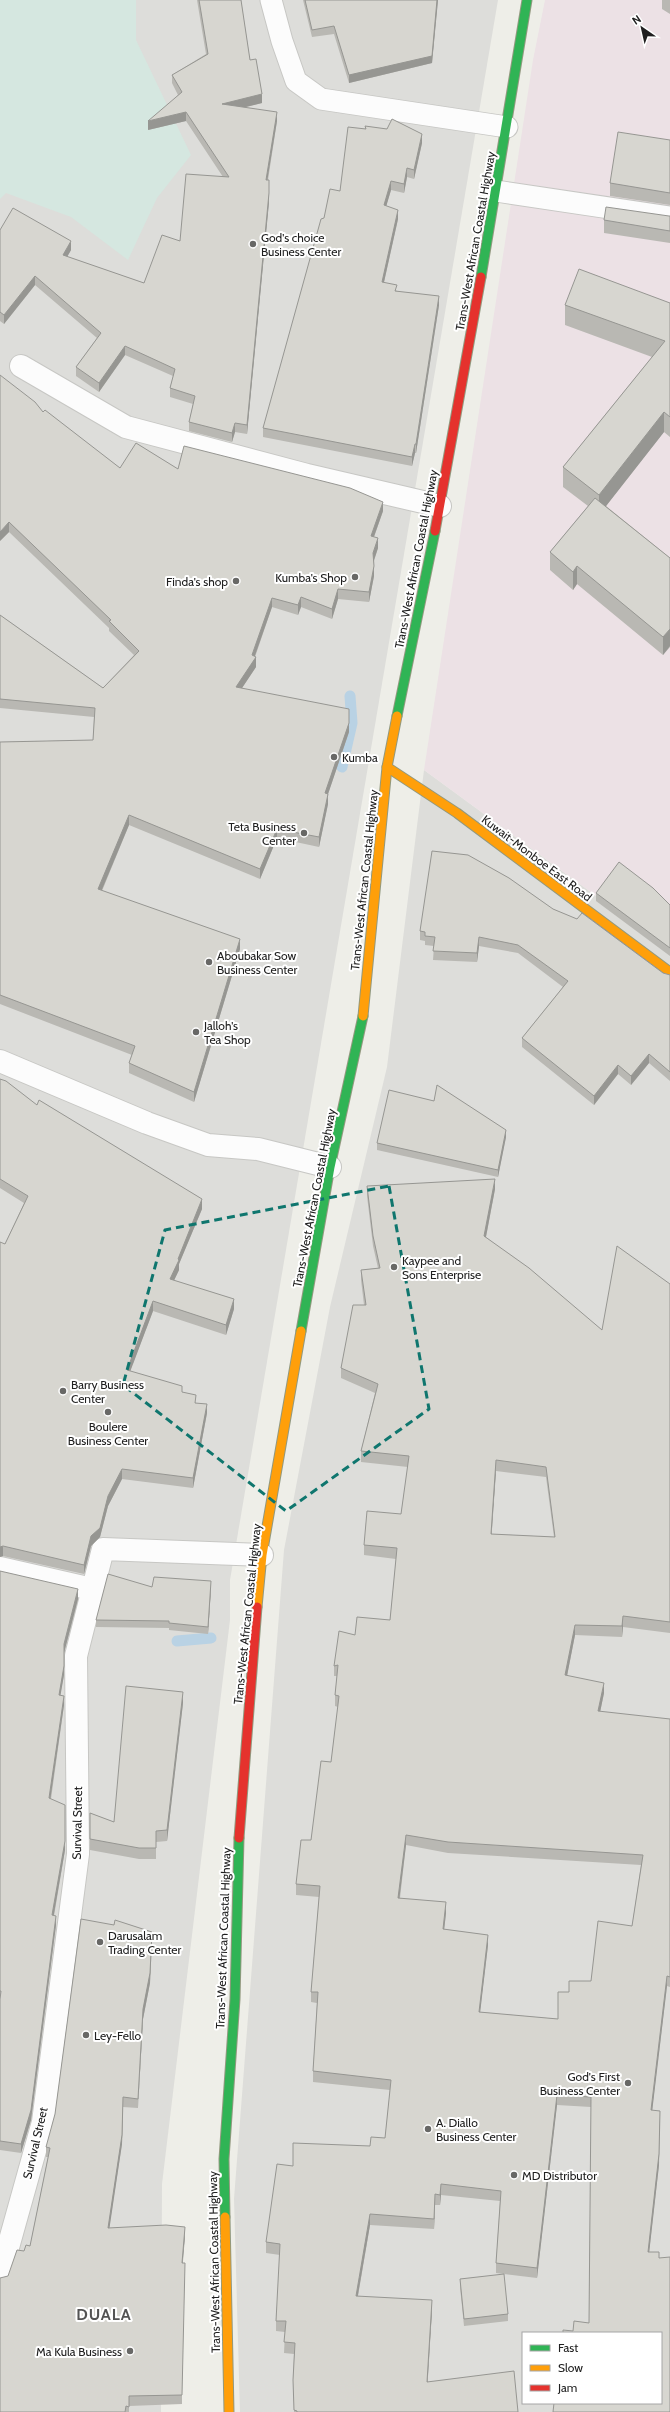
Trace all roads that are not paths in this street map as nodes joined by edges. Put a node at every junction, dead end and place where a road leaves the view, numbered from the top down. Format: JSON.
{"nodes":[{"id":1,"x":271,"y":0,"type":"edge"},
{"id":2,"x":527,"y":0,"type":"edge"},
{"id":3,"x":507,"y":127,"type":"junction"},
{"id":4,"x":496,"y":191,"type":"junction"},
{"id":5,"x":670,"y":217,"type":"edge"},
{"id":6,"x":21,"y":366,"type":"dead end"},
{"id":7,"x":440,"y":506,"type":"junction"},
{"id":8,"x":387,"y":767,"type":"junction"},
{"id":9,"x":670,"y":972,"type":"edge"},
{"id":10,"x":0,"y":1061,"type":"edge"},
{"id":11,"x":330,"y":1168,"type":"junction"},
{"id":12,"x":262,"y":1555,"type":"junction"},
{"id":13,"x":0,"y":1568,"type":"edge"},
{"id":14,"x":92,"y":1589,"type":"junction"},
{"id":15,"x":0,"y":2276,"type":"edge"},
{"id":16,"x":229,"y":2412,"type":"edge"}],
"edges":[{"from":1,"to":3,"type":"lane"},
{"from":2,"to":3,"type":"main road","name":"Trans-West African Coastal Highway"},
{"from":3,"to":4,"type":"main road","name":"Trans-West African Coastal Highway"},
{"from":4,"to":5,"type":"lane"},
{"from":4,"to":7,"type":"main road","name":"Trans-West African Coastal Highway"},
{"from":6,"to":7,"type":"street"},
{"from":7,"to":8,"type":"main road","name":"Trans-West African Coastal Highway"},
{"from":8,"to":9,"type":"main road","name":"Kuwait-Monboe East Road"},
{"from":8,"to":11,"type":"main road","name":"Trans-West African Coastal Highway"},
{"from":10,"to":11,"type":"street"},
{"from":11,"to":12,"type":"main road","name":"Trans-West African Coastal Highway"},
{"from":12,"to":14,"type":"street","name":"Survival Street"},
{"from":12,"to":16,"type":"main road","name":"Trans-West African Coastal Highway"},
{"from":13,"to":14,"type":"street"},
{"from":14,"to":15,"type":"street","name":"Survival Street"}]}
